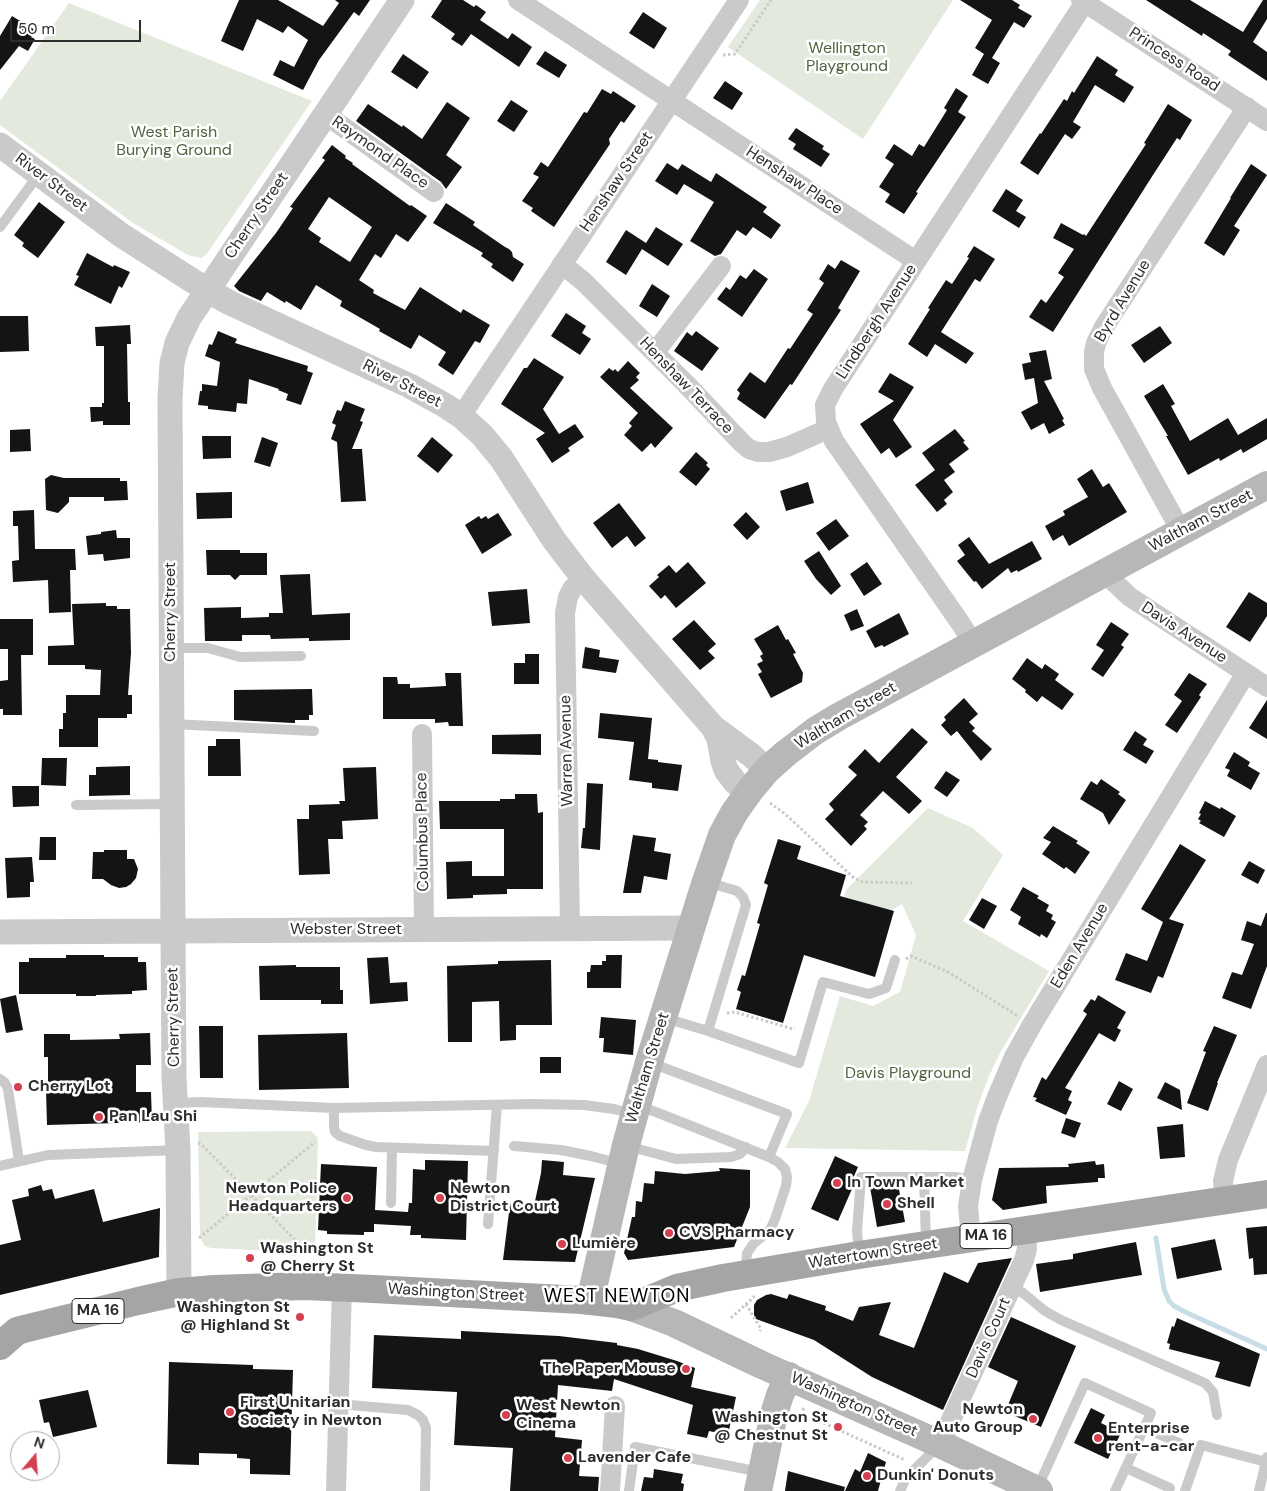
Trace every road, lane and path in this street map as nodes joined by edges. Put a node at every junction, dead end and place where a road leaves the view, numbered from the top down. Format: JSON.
{"nodes":[{"id":1,"x":402,"y":0,"type":"edge"},
{"id":2,"x":518,"y":0,"type":"edge"},
{"id":3,"x":739,"y":0,"type":"edge"},
{"id":4,"x":771,"y":0,"type":"edge"},
{"id":5,"x":1083,"y":1,"type":"edge"},
{"id":6,"x":701,"y":57,"type":"junction"},
{"id":7,"x":672,"y":101,"type":"junction"},
{"id":8,"x":1247,"y":107,"type":"junction"},
{"id":9,"x":325,"y":114,"type":"junction"},
{"id":10,"x":1267,"y":121,"type":"edge"},
{"id":11,"x":0,"y":145,"type":"edge"},
{"id":12,"x":39,"y":174,"type":"junction"},
{"id":13,"x":434,"y":192,"type":"dead end"},
{"id":14,"x":0,"y":227,"type":"edge"},
{"id":15,"x":916,"y":261,"type":"junction"},
{"id":16,"x":562,"y":264,"type":"junction"},
{"id":17,"x":721,"y":266,"type":"dead end"},
{"id":18,"x":207,"y":290,"type":"junction"},
{"id":19,"x":654,"y":352,"type":"junction"},
{"id":20,"x":461,"y":416,"type":"junction"},
{"id":21,"x":828,"y":429,"type":"junction"},
{"id":22,"x":1267,"y":485,"type":"edge"},
{"id":23,"x":1181,"y":531,"type":"junction"},
{"id":24,"x":1108,"y":571,"type":"junction"},
{"id":25,"x":583,"y":578,"type":"junction"},
{"id":26,"x":973,"y":643,"type":"junction"},
{"id":27,"x":171,"y":648,"type":"junction"},
{"id":28,"x":301,"y":656,"type":"dead end"},
{"id":29,"x":1246,"y":673,"type":"junction"},
{"id":30,"x":1267,"y":687,"type":"edge"},
{"id":31,"x":171,"y":724,"type":"junction"},
{"id":32,"x":714,"y":727,"type":"junction"},
{"id":33,"x":314,"y":731,"type":"dead end"},
{"id":34,"x":422,"y":734,"type":"dead end"},
{"id":35,"x":767,"y":770,"type":"junction"},
{"id":36,"x":759,"y":798,"type":"junction"},
{"id":37,"x":172,"y":804,"type":"junction"},
{"id":38,"x":76,"y":805,"type":"dead end"},
{"id":39,"x":706,"y":881,"type":"junction"},
{"id":40,"x":912,"y":883,"type":"dead end"},
{"id":41,"x":691,"y":928,"type":"junction"},
{"id":42,"x":570,"y":929,"type":"junction"},
{"id":43,"x":424,"y":930,"type":"junction"},
{"id":44,"x":173,"y":931,"type":"junction"},
{"id":45,"x":0,"y":932,"type":"edge"},
{"id":46,"x":895,"y":960,"type":"dead end"},
{"id":47,"x":664,"y":1018,"type":"junction"},
{"id":48,"x":708,"y":1031,"type":"junction"},
{"id":49,"x":650,"y":1062,"type":"junction"},
{"id":50,"x":1267,"y":1065,"type":"edge"},
{"id":51,"x":0,"y":1079,"type":"edge"},
{"id":52,"x":176,"y":1103,"type":"junction"},
{"id":53,"x":497,"y":1105,"type":"junction"},
{"id":54,"x":334,"y":1108,"type":"junction"},
{"id":55,"x":636,"y":1110,"type":"junction"},
{"id":56,"x":315,"y":1142,"type":"dead end"},
{"id":57,"x":185,"y":1146,"type":"junction"},
{"id":58,"x":514,"y":1146,"type":"dead end"},
{"id":59,"x":392,"y":1148,"type":"junction"},
{"id":60,"x":746,"y":1148,"type":"junction"},
{"id":61,"x":494,"y":1151,"type":"junction"},
{"id":62,"x":623,"y":1155,"type":"junction"},
{"id":63,"x":769,"y":1157,"type":"junction"},
{"id":64,"x":20,"y":1161,"type":"junction"},
{"id":65,"x":0,"y":1166,"type":"edge"},
{"id":66,"x":924,"y":1177,"type":"junction"},
{"id":67,"x":972,"y":1180,"type":"junction"},
{"id":68,"x":1267,"y":1194,"type":"edge"},
{"id":69,"x":1225,"y":1200,"type":"junction"},
{"id":70,"x":390,"y":1203,"type":"dead end"},
{"id":71,"x":488,"y":1224,"type":"dead end"},
{"id":72,"x":1026,"y":1230,"type":"junction"},
{"id":73,"x":199,"y":1239,"type":"dead end"},
{"id":74,"x":971,"y":1239,"type":"junction"},
{"id":75,"x":297,"y":1242,"type":"junction"},
{"id":76,"x":927,"y":1245,"type":"junction"},
{"id":77,"x":859,"y":1255,"type":"junction"},
{"id":78,"x":294,"y":1256,"type":"dead end"},
{"id":79,"x":308,"y":1256,"type":"dead end"},
{"id":80,"x":752,"y":1285,"type":"junction"},
{"id":81,"x":1012,"y":1287,"type":"junction"},
{"id":82,"x":342,"y":1288,"type":"junction"},
{"id":83,"x":179,"y":1292,"type":"junction"},
{"id":84,"x":590,"y":1301,"type":"junction"},
{"id":85,"x":746,"y":1304,"type":"junction"},
{"id":86,"x":631,"y":1307,"type":"junction"},
{"id":87,"x":730,"y":1318,"type":"dead end"},
{"id":88,"x":760,"y":1331,"type":"dead end"},
{"id":89,"x":6,"y":1335,"type":"edge"},
{"id":90,"x":789,"y":1376,"type":"junction"},
{"id":91,"x":338,"y":1404,"type":"junction"},
{"id":92,"x":615,"y":1406,"type":"dead end"},
{"id":93,"x":1217,"y":1416,"type":"dead end"},
{"id":94,"x":800,"y":1420,"type":"dead end"},
{"id":95,"x":1144,"y":1428,"type":"junction"},
{"id":96,"x":1180,"y":1443,"type":"dead end"},
{"id":97,"x":940,"y":1444,"type":"junction"},
{"id":98,"x":1266,"y":1459,"type":"edge"},
{"id":99,"x":913,"y":1464,"type":"dead end"},
{"id":100,"x":1126,"y":1468,"type":"junction"},
{"id":101,"x":759,"y":1482,"type":"edge"},
{"id":102,"x":1170,"y":1488,"type":"dead end"},
{"id":103,"x":336,"y":1491,"type":"edge"},
{"id":104,"x":426,"y":1491,"type":"edge"},
{"id":105,"x":610,"y":1491,"type":"edge"},
{"id":106,"x":628,"y":1491,"type":"edge"},
{"id":107,"x":900,"y":1491,"type":"edge"},
{"id":108,"x":1037,"y":1491,"type":"edge"},
{"id":109,"x":1115,"y":1491,"type":"edge"},
{"id":110,"x":1185,"y":1491,"type":"edge"},
{"id":111,"x":1259,"y":1491,"type":"edge"}],
"edges":[{"from":1,"to":9,"type":"street","name":"Cherry Street"},
{"from":2,"to":7,"type":"street"},
{"from":3,"to":6,"type":"street","name":"Henshaw Street"},
{"from":4,"to":6,"type":"path"},
{"from":5,"to":8,"type":"street","name":"Princess Road"},
{"from":5,"to":15,"type":"street","name":"Lindbergh Avenue"},
{"from":6,"to":7,"type":"street","name":"Henshaw Street"},
{"from":7,"to":15,"type":"street","name":"Henshaw Place"},
{"from":7,"to":16,"type":"street","name":"Henshaw Street"},
{"from":8,"to":10,"type":"street","name":"Princess Road"},
{"from":8,"to":23,"type":"street","name":"Byrd Avenue"},
{"from":9,"to":13,"type":"street","name":"Raymond Place"},
{"from":9,"to":18,"type":"street","name":"Cherry Street"},
{"from":11,"to":12,"type":"street","name":"River Street"},
{"from":12,"to":14,"type":"lane"},
{"from":12,"to":18,"type":"street","name":"River Street"},
{"from":15,"to":21,"type":"street","name":"Lindbergh Avenue"},
{"from":16,"to":19,"type":"street","name":"Henshaw Terrace"},
{"from":16,"to":20,"type":"street","name":"Henshaw Street"},
{"from":17,"to":19,"type":"street"},
{"from":18,"to":20,"type":"street","name":"River Street"},
{"from":18,"to":27,"type":"street","name":"Cherry Street"},
{"from":19,"to":21,"type":"street","name":"Henshaw Terrace"},
{"from":20,"to":25,"type":"street","name":"River Street"},
{"from":21,"to":26,"type":"street","name":"Lindbergh Avenue"},
{"from":22,"to":23,"type":"main road","name":"Waltham Street"},
{"from":23,"to":24,"type":"main road","name":"Waltham Street"},
{"from":24,"to":26,"type":"main road","name":"Waltham Street"},
{"from":24,"to":29,"type":"street","name":"Davis Avenue"},
{"from":25,"to":32,"type":"street","name":"River Street"},
{"from":25,"to":42,"type":"street","name":"Warren Avenue"},
{"from":26,"to":35,"type":"main road","name":"Waltham Street"},
{"from":27,"to":28,"type":"lane"},
{"from":27,"to":31,"type":"street","name":"Cherry Street"},
{"from":29,"to":30,"type":"street","name":"Davis Avenue"},
{"from":29,"to":67,"type":"street","name":"Eden Avenue"},
{"from":31,"to":33,"type":"lane"},
{"from":31,"to":37,"type":"street","name":"Cherry Street"},
{"from":32,"to":35,"type":"street","name":"River Street"},
{"from":32,"to":36,"type":"street","name":"River Street"},
{"from":34,"to":43,"type":"street","name":"Columbus Place"},
{"from":35,"to":36,"type":"main road","name":"Waltham Street"},
{"from":36,"to":39,"type":"main road","name":"Waltham Street"},
{"from":36,"to":40,"type":"path"},
{"from":37,"to":38,"type":"lane"},
{"from":37,"to":44,"type":"street","name":"Cherry Street"},
{"from":39,"to":41,"type":"main road","name":"Waltham Street"},
{"from":39,"to":48,"type":"lane"},
{"from":41,"to":42,"type":"street","name":"Webster Street"},
{"from":41,"to":47,"type":"main road","name":"Waltham Street"},
{"from":42,"to":43,"type":"street","name":"Webster Street"},
{"from":43,"to":44,"type":"street","name":"Webster Street"},
{"from":44,"to":45,"type":"street","name":"Webster Street"},
{"from":44,"to":52,"type":"street","name":"Cherry Street"},
{"from":46,"to":48,"type":"lane"},
{"from":47,"to":48,"type":"lane"},
{"from":47,"to":49,"type":"main road","name":"Waltham Street"},
{"from":49,"to":55,"type":"main road","name":"Waltham Street"},
{"from":49,"to":63,"type":"lane"},
{"from":50,"to":69,"type":"street"},
{"from":51,"to":64,"type":"lane"},
{"from":52,"to":54,"type":"lane"},
{"from":52,"to":57,"type":"street","name":"Cherry Street"},
{"from":53,"to":54,"type":"lane"},
{"from":53,"to":55,"type":"lane"},
{"from":53,"to":61,"type":"lane"},
{"from":54,"to":59,"type":"lane"},
{"from":55,"to":60,"type":"lane"},
{"from":55,"to":62,"type":"main road","name":"Waltham Street"},
{"from":56,"to":73,"type":"path"},
{"from":57,"to":64,"type":"lane"},
{"from":57,"to":75,"type":"path"},
{"from":57,"to":83,"type":"street","name":"Cherry Street"},
{"from":58,"to":62,"type":"lane"},
{"from":59,"to":61,"type":"lane"},
{"from":59,"to":70,"type":"lane"},
{"from":60,"to":62,"type":"lane"},
{"from":60,"to":63,"type":"lane"},
{"from":61,"to":71,"type":"lane"},
{"from":62,"to":84,"type":"main road","name":"Waltham Street"},
{"from":63,"to":80,"type":"lane"},
{"from":64,"to":65,"type":"lane"},
{"from":66,"to":67,"type":"lane"},
{"from":66,"to":76,"type":"lane"},
{"from":66,"to":77,"type":"lane"},
{"from":67,"to":74,"type":"street","name":"Eden Avenue"},
{"from":68,"to":69,"type":"main road","name":"Watertown Street","number":"MA 16"},
{"from":69,"to":72,"type":"main road","name":"Watertown Street","number":"MA 16"},
{"from":72,"to":74,"type":"main road","name":"Watertown Street","number":"MA 16"},
{"from":72,"to":81,"type":"street","name":"Davis Court"},
{"from":74,"to":76,"type":"main road","name":"Watertown Street","number":"MA 16"},
{"from":75,"to":78,"type":"path"},
{"from":75,"to":79,"type":"path"},
{"from":76,"to":77,"type":"main road","name":"Watertown Street","number":"MA 16"},
{"from":77,"to":80,"type":"main road","name":"Watertown Street","number":"MA 16"},
{"from":80,"to":85,"type":"path"},
{"from":80,"to":86,"type":"main road","name":"Watertown Street","number":"MA 16"},
{"from":81,"to":93,"type":"lane"},
{"from":81,"to":97,"type":"street","name":"Davis Court"},
{"from":82,"to":83,"type":"main road","name":"Washington Street","number":"MA 16"},
{"from":82,"to":84,"type":"main road","name":"Washington Street","number":"MA 16"},
{"from":82,"to":91,"type":"street"},
{"from":83,"to":89,"type":"main road","name":"Washington Street","number":"MA 16"},
{"from":84,"to":86,"type":"main road","name":"Washington Street","number":"MA 16"},
{"from":85,"to":87,"type":"path"},
{"from":85,"to":88,"type":"path"},
{"from":86,"to":90,"type":"main road","name":"Washington Street"},
{"from":90,"to":97,"type":"main road","name":"Washington Street"},
{"from":90,"to":101,"type":"main road"},
{"from":91,"to":103,"type":"street"},
{"from":91,"to":104,"type":"lane"},
{"from":92,"to":105,"type":"street"},
{"from":94,"to":99,"type":"path","name":"Washington Street"},
{"from":95,"to":96,"type":"lane"},
{"from":95,"to":100,"type":"lane"},
{"from":95,"to":108,"type":"lane"},
{"from":97,"to":107,"type":"lane"},
{"from":97,"to":108,"type":"main road","name":"Washington Street"},
{"from":98,"to":110,"type":"lane"},
{"from":98,"to":111,"type":"lane"},
{"from":100,"to":102,"type":"lane"},
{"from":100,"to":109,"type":"lane"},
{"from":101,"to":106,"type":"lane"}]}
